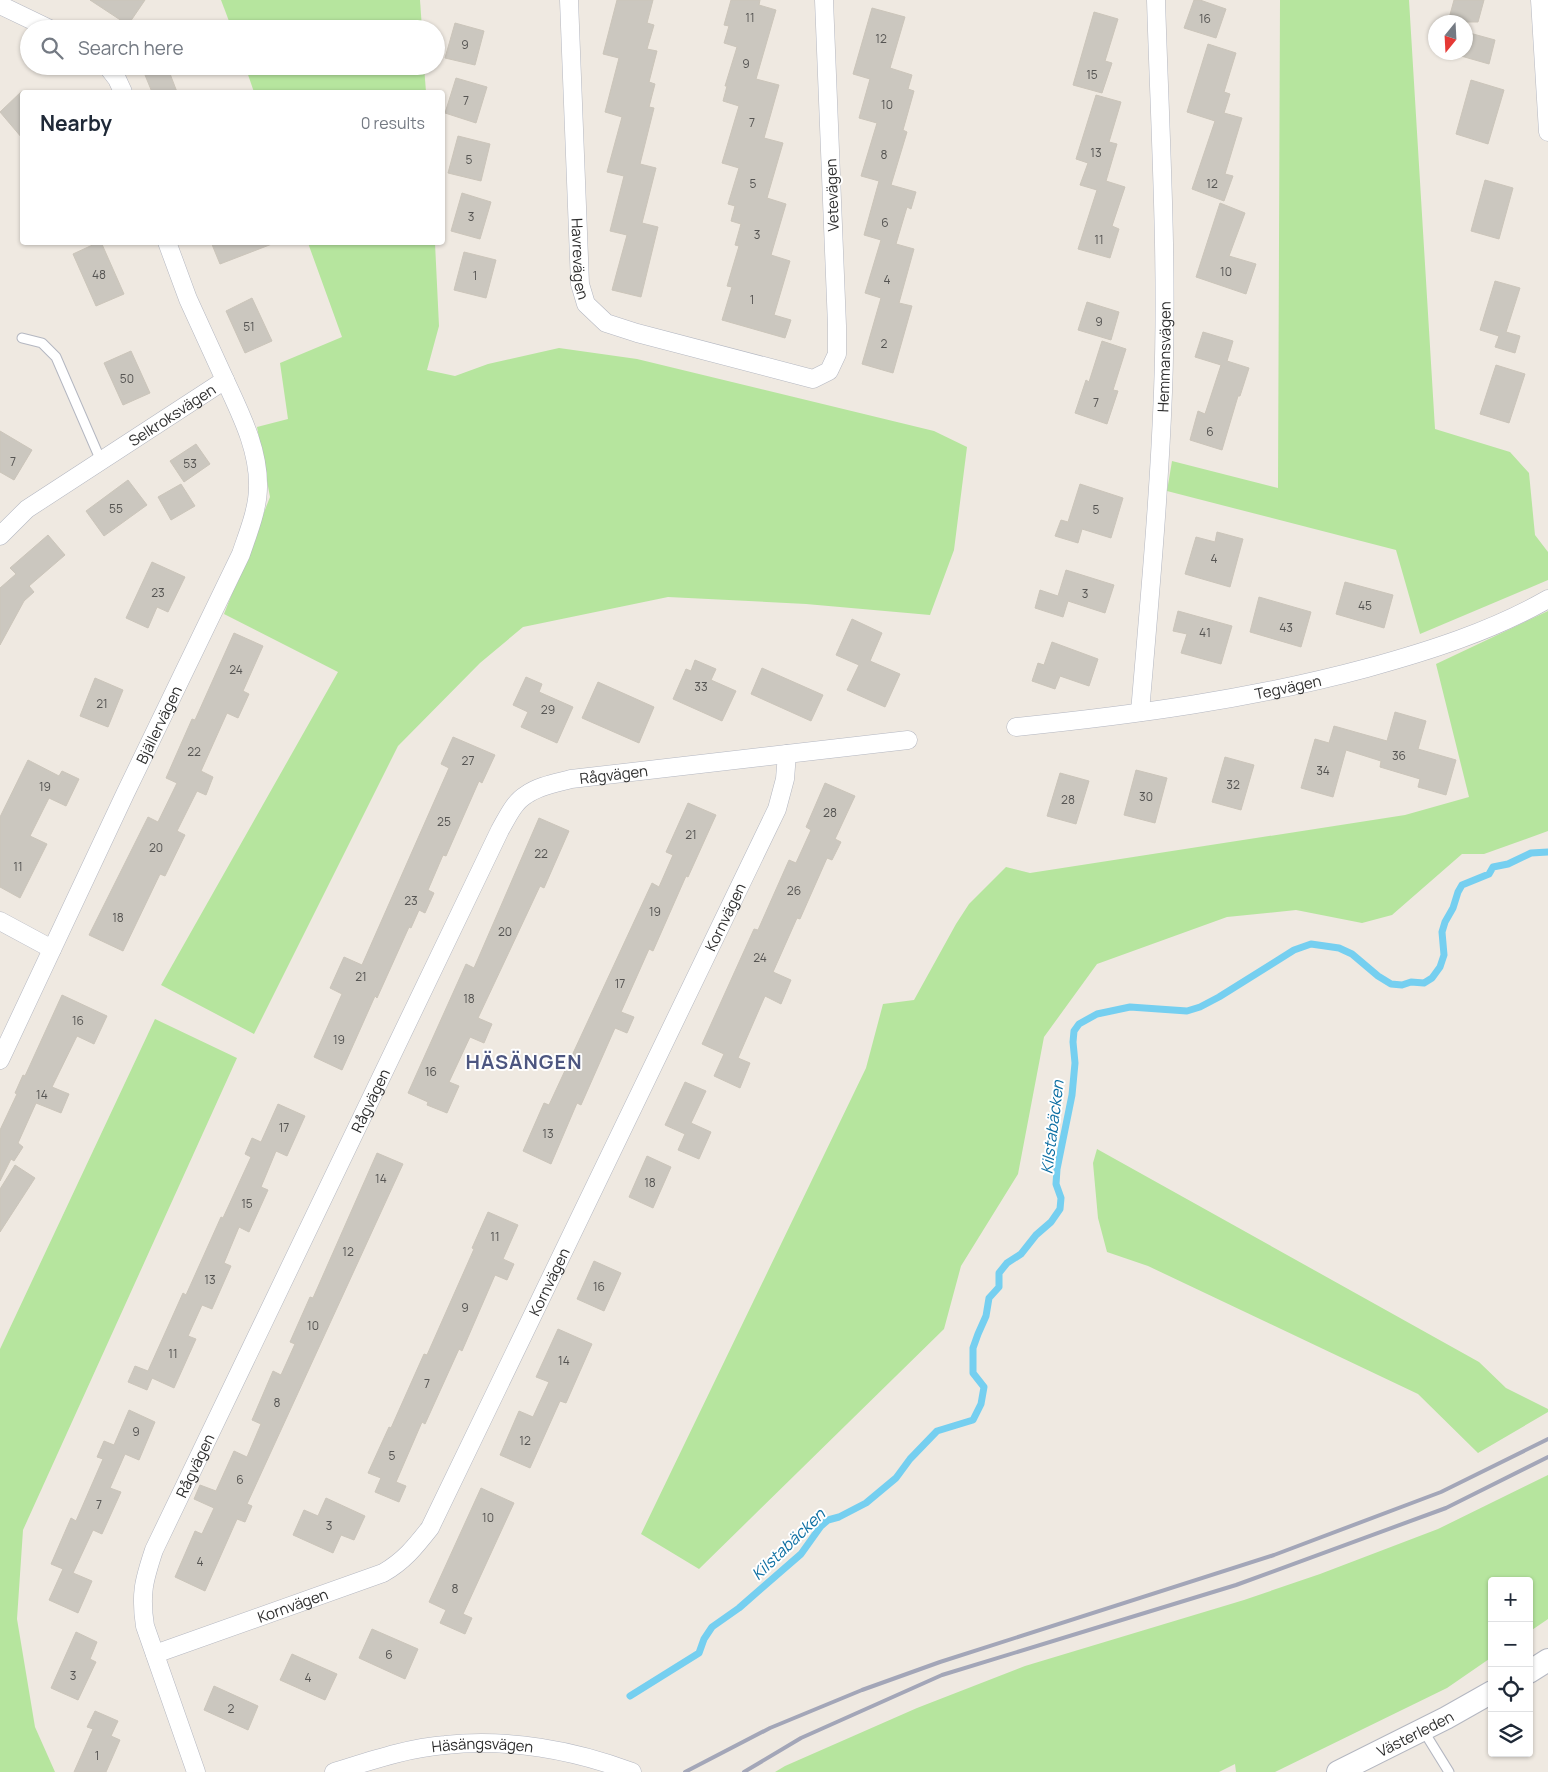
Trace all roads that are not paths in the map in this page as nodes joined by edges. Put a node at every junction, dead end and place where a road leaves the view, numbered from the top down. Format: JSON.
{"nodes":[{"id":1,"x":569,"y":0,"type":"edge"},
{"id":2,"x":824,"y":0,"type":"edge"},
{"id":3,"x":1156,"y":0,"type":"edge"},
{"id":4,"x":1540,"y":0,"type":"edge"},
{"id":5,"x":0,"y":5,"type":"edge"},
{"id":6,"x":31,"y":20,"type":"edge"},
{"id":7,"x":114,"y":75,"type":"edge"},
{"id":8,"x":122,"y":90,"type":"edge"},
{"id":9,"x":1548,"y":132,"type":"edge"},
{"id":10,"x":168,"y":245,"type":"edge"},
{"id":11,"x":22,"y":338,"type":"dead end"},
{"id":12,"x":814,"y":379,"type":"joint"},
{"id":13,"x":225,"y":380,"type":"junction"},
{"id":14,"x":102,"y":461,"type":"junction"},
{"id":15,"x":4,"y":526,"type":"edge"},
{"id":16,"x":1548,"y":599,"type":"edge"},
{"id":17,"x":1140,"y":712,"type":"junction"},
{"id":18,"x":1016,"y":727,"type":"dead end"},
{"id":19,"x":908,"y":740,"type":"dead end"},
{"id":20,"x":787,"y":754,"type":"junction"},
{"id":21,"x":0,"y":921,"type":"edge"},
{"id":22,"x":52,"y":950,"type":"junction"},
{"id":23,"x":0,"y":1060,"type":"edge"},
{"id":24,"x":155,"y":1654,"type":"junction"},
{"id":25,"x":1548,"y":1660,"type":"edge"},
{"id":26,"x":1533,"y":1669,"type":"edge"},
{"id":27,"x":1488,"y":1694,"type":"edge"},
{"id":28,"x":1423,"y":1730,"type":"junction"},
{"id":29,"x":196,"y":1772,"type":"edge"},
{"id":30,"x":334,"y":1772,"type":"edge"},
{"id":31,"x":632,"y":1772,"type":"edge"},
{"id":32,"x":1338,"y":1772,"type":"edge"},
{"id":33,"x":1449,"y":1772,"type":"edge"}],
"edges":[{"from":1,"to":12,"type":"street","name":"Havrevägen"},
{"from":2,"to":12,"type":"street","name":"Vetevägen"},
{"from":3,"to":17,"type":"street","name":"Hemmansvägen"},
{"from":4,"to":9,"type":"street"},
{"from":5,"to":6,"type":"street"},
{"from":7,"to":8,"type":"street"},
{"from":10,"to":13,"type":"street","name":"Selkroksvägen"},
{"from":11,"to":14,"type":"lane"},
{"from":13,"to":14,"type":"street","name":"Selkroksvägen"},
{"from":13,"to":22,"type":"street","name":"Bjällervägen"},
{"from":14,"to":15,"type":"street","name":"Selkroksvägen"},
{"from":16,"to":17,"type":"street","name":"Tegvägen"},
{"from":17,"to":18,"type":"street","name":"Tegvägen"},
{"from":19,"to":20,"type":"street","name":"Rågvägen"},
{"from":20,"to":24,"type":"street","name":"Kornvägen"},
{"from":20,"to":24,"type":"street","name":"Rågvägen"},
{"from":21,"to":22,"type":"street"},
{"from":22,"to":23,"type":"street","name":"Bjällervägen"},
{"from":24,"to":29,"type":"street","name":"Rågvägen"},
{"from":25,"to":26,"type":"street"},
{"from":27,"to":28,"type":"street","name":"Västerleden"},
{"from":28,"to":32,"type":"street","name":"Västerleden"},
{"from":28,"to":33,"type":"lane"},
{"from":30,"to":31,"type":"street","name":"Häsängsvägen"}]}
